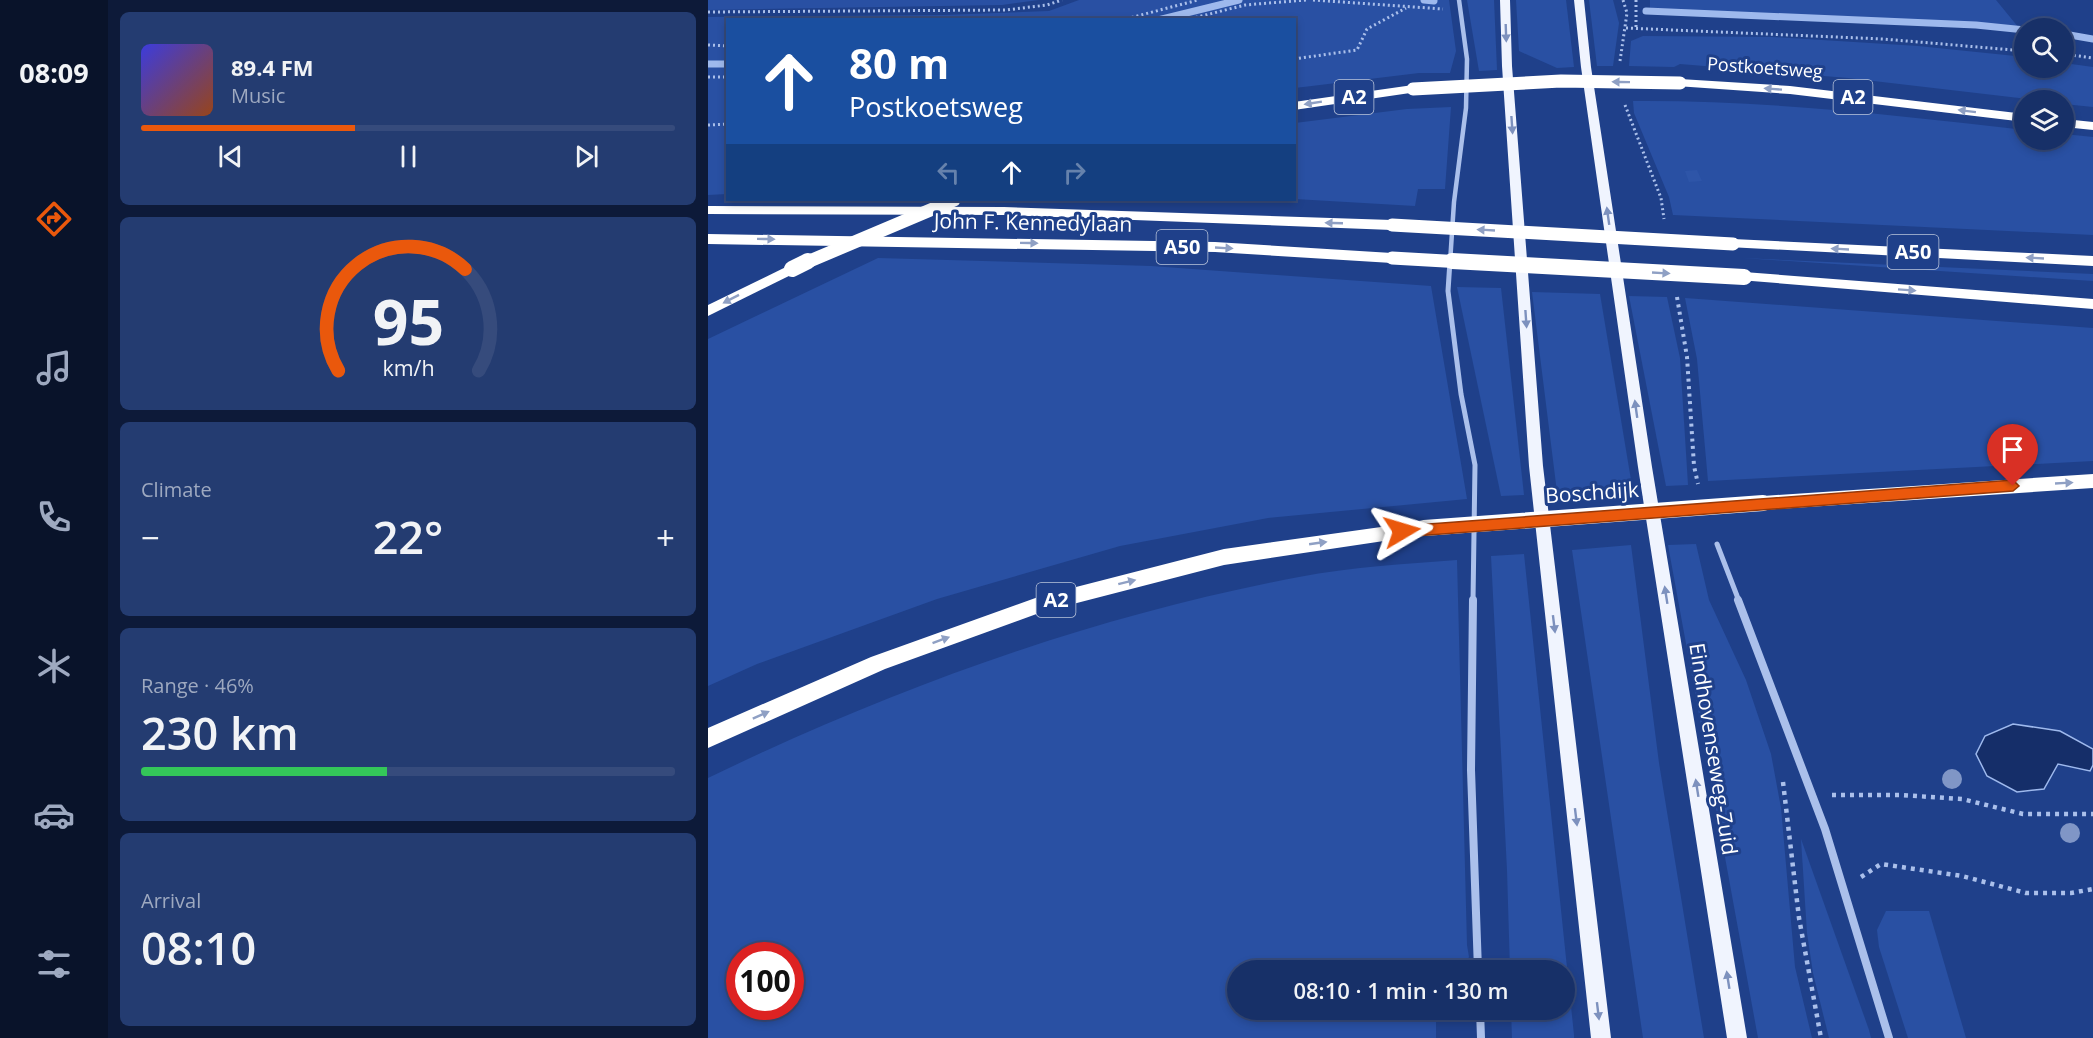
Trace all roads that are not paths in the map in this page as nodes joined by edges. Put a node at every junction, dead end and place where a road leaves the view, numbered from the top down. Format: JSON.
{"nodes":[{"id":1,"x":1458,"y":0,"type":"edge"},
{"id":2,"x":1505,"y":0,"type":"edge"},
{"id":3,"x":1579,"y":0,"type":"edge"},
{"id":4,"x":1296,"y":106,"type":"edge"},
{"id":5,"x":2014,"y":117,"type":"edge"},
{"id":6,"x":2074,"y":124,"type":"edge"},
{"id":7,"x":2093,"y":126,"type":"edge"},
{"id":8,"x":952,"y":201,"type":"edge"},
{"id":9,"x":708,"y":210,"type":"edge"},
{"id":10,"x":708,"y":239,"type":"edge"},
{"id":11,"x":2093,"y":261,"type":"edge"},
{"id":12,"x":2093,"y":304,"type":"edge"},
{"id":13,"x":708,"y":311,"type":"edge"},
{"id":14,"x":1644,"y":467,"type":"joint"},
{"id":15,"x":2093,"y":481,"type":"edge"},
{"id":16,"x":1717,"y":544,"type":"dead end"},
{"id":17,"x":708,"y":738,"type":"edge"},
{"id":18,"x":1478,"y":960,"type":"edge"},
{"id":19,"x":1480,"y":1020,"type":"edge"},
{"id":20,"x":1481,"y":1038,"type":"edge"},
{"id":21,"x":1601,"y":1038,"type":"edge"},
{"id":22,"x":1737,"y":1038,"type":"edge"},
{"id":23,"x":1889,"y":1038,"type":"edge"}],
"edges":[{"from":1,"to":18,"type":"street"},
{"from":2,"to":21,"type":"main road","name":"Boschdijk","one_way":true},
{"from":14,"to":3,"type":"main road","name":"Boschdijk","one_way":true},
{"from":5,"to":4,"type":"highway","name":"Postkoetsweg","number":"A2","one_way":true,"bridge":true},
{"from":6,"to":7,"type":"highway"},
{"from":8,"to":13,"type":"highway","one_way":true,"bridge":true},
{"from":11,"to":9,"type":"highway","name":"John F. Kennedylaan","number":"A50","one_way":true,"bridge":true},
{"from":10,"to":12,"type":"highway","name":"John F. Kennedylaan","number":"A50","one_way":true,"bridge":true},
{"from":22,"to":14,"type":"main road","name":"Eindhovenseweg-Zuid","one_way":true},
{"from":17,"to":15,"type":"highway","name":"Boschdijk","number":"A2","one_way":true,"bridge":true},
{"from":16,"to":23,"type":"street"},
{"from":19,"to":20,"type":"street"}]}
